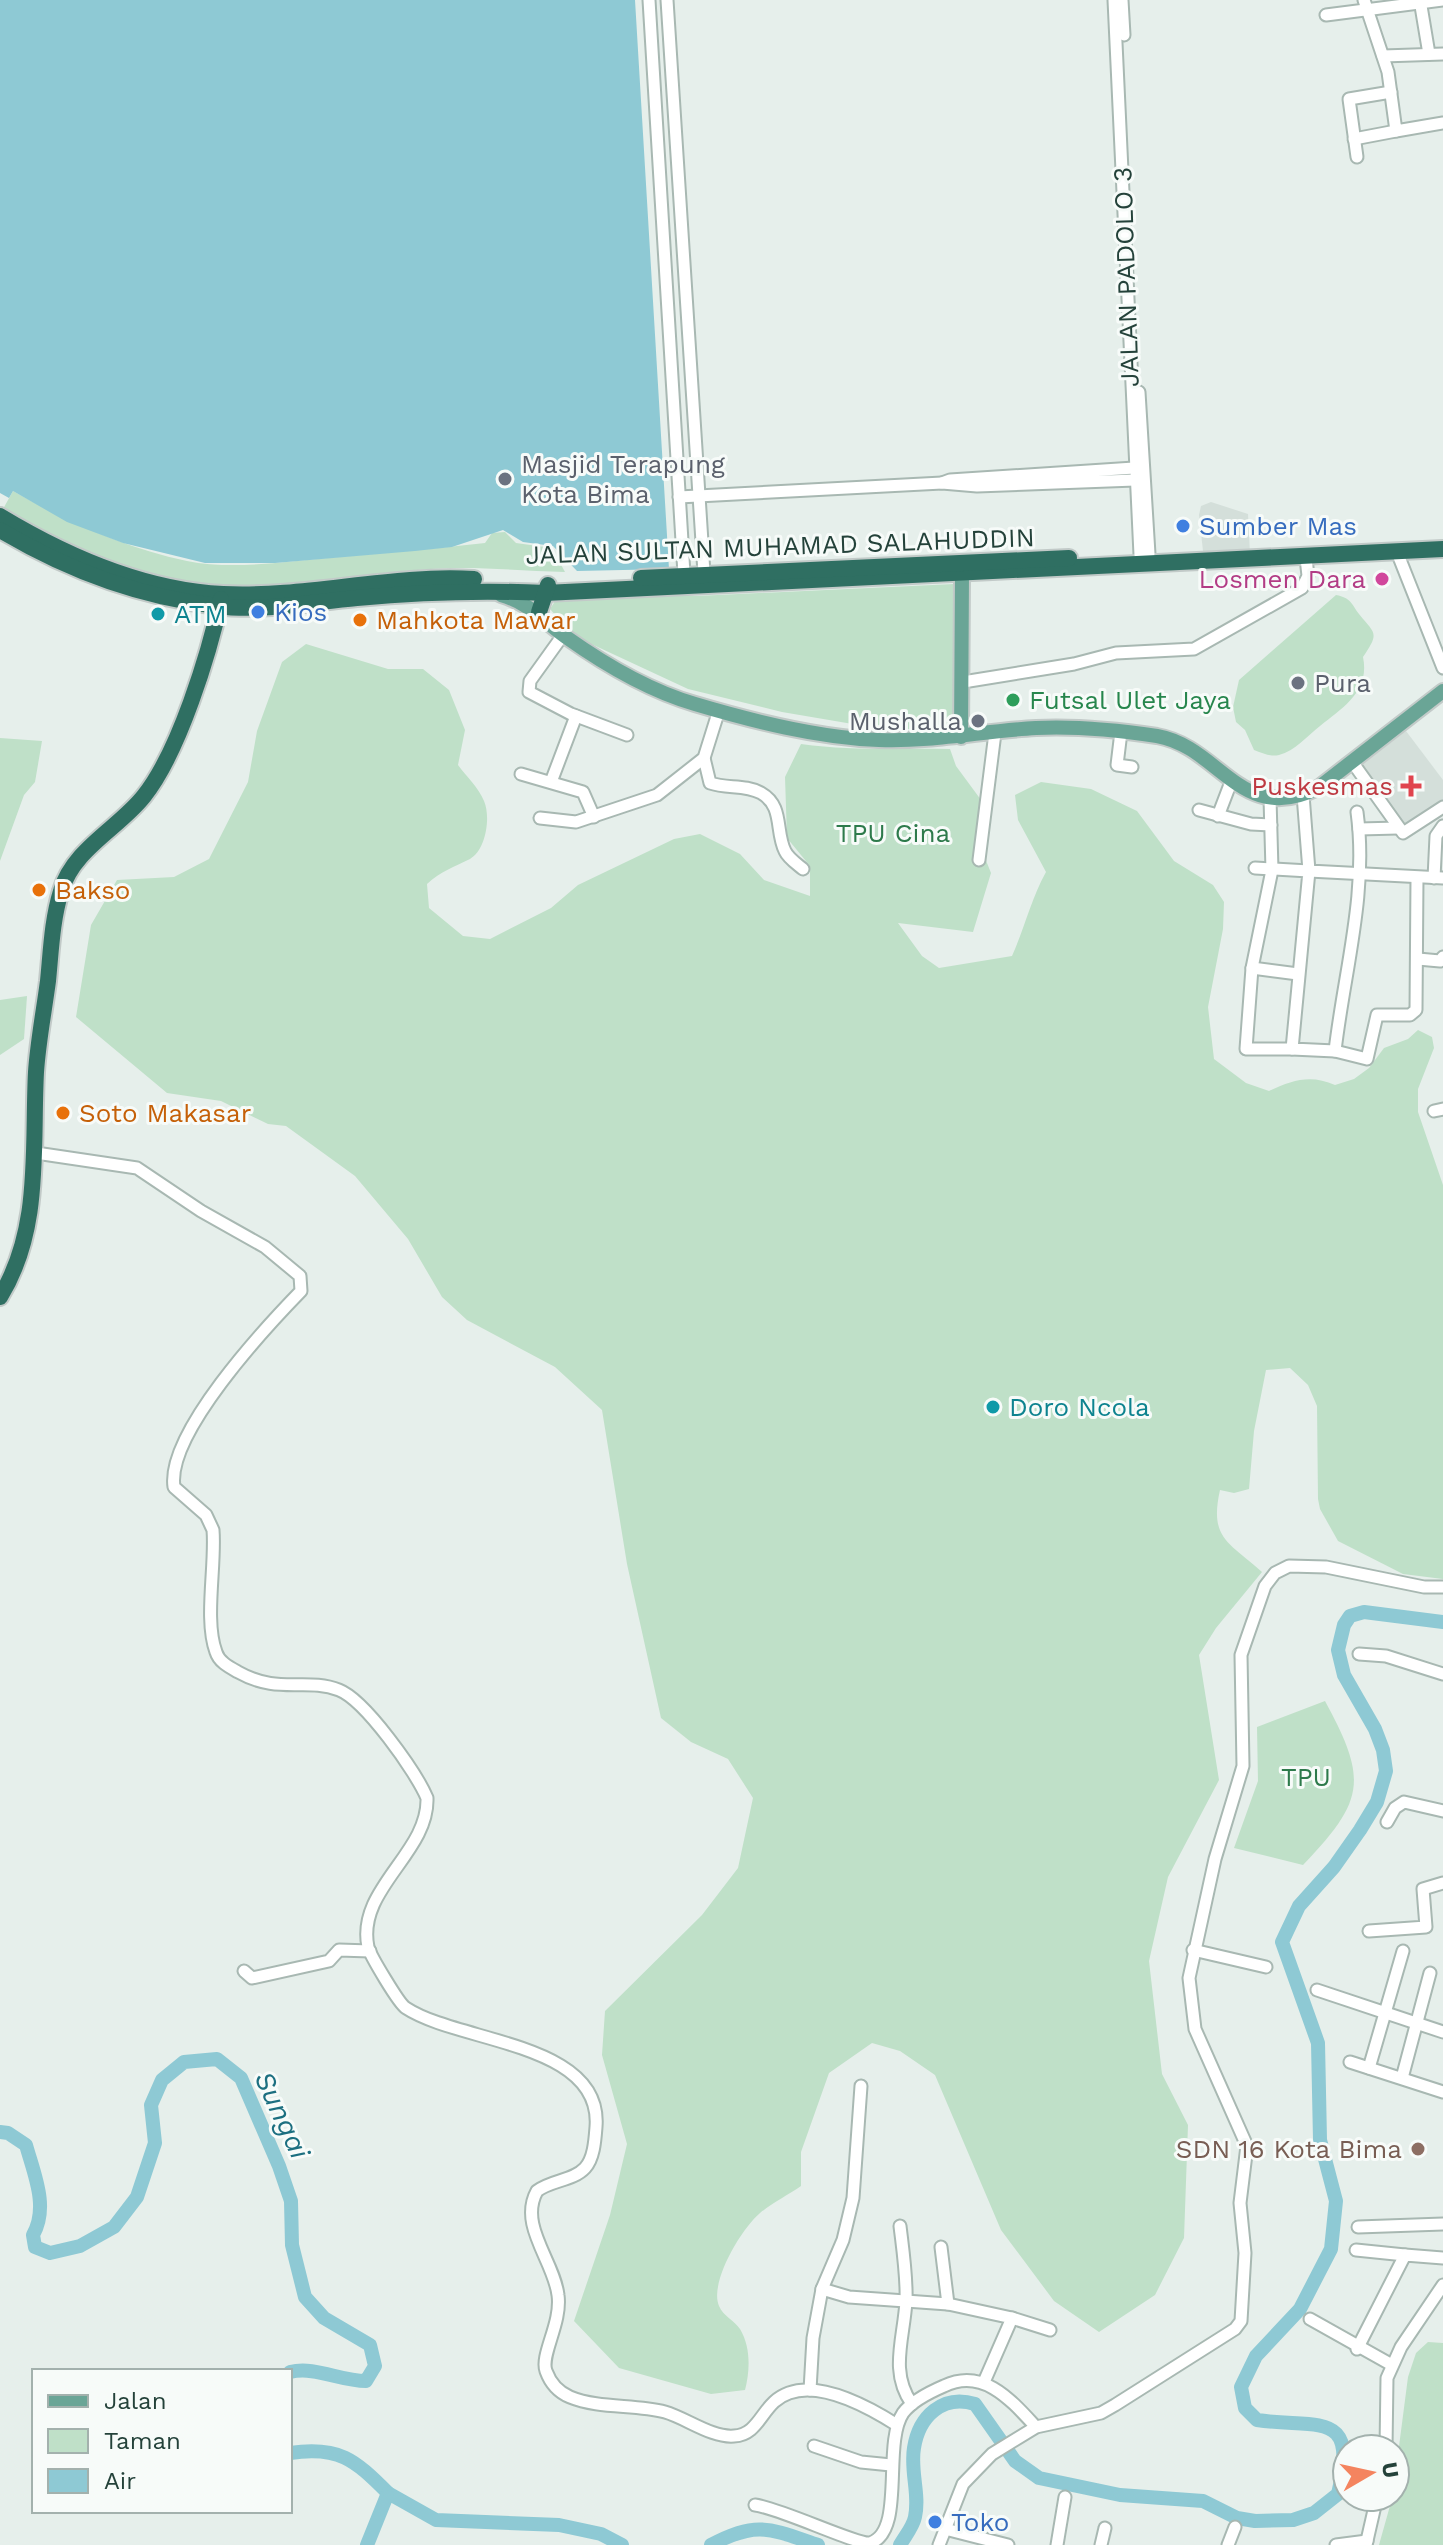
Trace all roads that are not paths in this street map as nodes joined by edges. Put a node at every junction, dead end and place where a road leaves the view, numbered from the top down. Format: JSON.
{"nodes":[{"id":1,"x":649,"y":0,"type":"edge"},
{"id":2,"x":667,"y":0,"type":"edge"},
{"id":3,"x":1114,"y":0,"type":"edge"},
{"id":4,"x":1122,"y":0,"type":"edge"},
{"id":5,"x":1443,"y":0,"type":"edge"},
{"id":6,"x":1420,"y":2,"type":"edge"},
{"id":7,"x":1365,"y":4,"type":"edge"},
{"id":8,"x":1326,"y":15,"type":"dead end"},
{"id":9,"x":1429,"y":54,"type":"junction"},
{"id":10,"x":1443,"y":54,"type":"edge"},
{"id":11,"x":1383,"y":56,"type":"junction"},
{"id":12,"x":1122,"y":80,"type":"junction"},
{"id":13,"x":1391,"y":92,"type":"junction"},
{"id":14,"x":655,"y":99,"type":"junction"},
{"id":15,"x":673,"y":99,"type":"junction"},
{"id":16,"x":1443,"y":123,"type":"edge"},
{"id":17,"x":1396,"y":131,"type":"junction"},
{"id":18,"x":1354,"y":139,"type":"junction"},
{"id":19,"x":1357,"y":157,"type":"dead end"},
{"id":20,"x":1136,"y":404,"type":"junction"},
{"id":21,"x":1135,"y":474,"type":"junction"},
{"id":22,"x":699,"y":496,"type":"junction"},
{"id":23,"x":679,"y":497,"type":"junction"},
{"id":24,"x":0,"y":516,"type":"edge"},
{"id":25,"x":0,"y":530,"type":"edge"},
{"id":26,"x":1443,"y":549,"type":"edge"},
{"id":27,"x":1397,"y":552,"type":"junction"},
{"id":28,"x":1144,"y":554,"type":"junction"},
{"id":29,"x":59,"y":557,"type":"junction"},
{"id":30,"x":1306,"y":558,"type":"junction"},
{"id":31,"x":1193,"y":559,"type":"junction"},
{"id":32,"x":704,"y":573,"type":"junction"},
{"id":33,"x":684,"y":574,"type":"junction"},
{"id":34,"x":962,"y":574,"type":"junction"},
{"id":35,"x":416,"y":586,"type":"junction"},
{"id":36,"x":546,"y":589,"type":"junction"},
{"id":37,"x":486,"y":590,"type":"junction"},
{"id":38,"x":220,"y":600,"type":"junction"},
{"id":39,"x":539,"y":612,"type":"junction"},
{"id":40,"x":563,"y":635,"type":"junction"},
{"id":41,"x":1443,"y":668,"type":"edge"},
{"id":42,"x":963,"y":682,"type":"junction"},
{"id":43,"x":1443,"y":691,"type":"edge"},
{"id":44,"x":719,"y":710,"type":"junction"},
{"id":45,"x":576,"y":716,"type":"junction"},
{"id":46,"x":1121,"y":732,"type":"junction"},
{"id":47,"x":995,"y":733,"type":"junction"},
{"id":48,"x":627,"y":735,"type":"dead end"},
{"id":49,"x":961,"y":737,"type":"junction"},
{"id":50,"x":704,"y":758,"type":"junction"},
{"id":51,"x":1353,"y":763,"type":"junction"},
{"id":52,"x":1132,"y":767,"type":"dead end"},
{"id":53,"x":521,"y":774,"type":"dead end"},
{"id":54,"x":551,"y":782,"type":"junction"},
{"id":55,"x":1231,"y":782,"type":"junction"},
{"id":56,"x":1303,"y":795,"type":"junction"},
{"id":57,"x":1270,"y":798,"type":"junction"},
{"id":58,"x":1443,"y":807,"type":"edge"},
{"id":59,"x":1199,"y":810,"type":"dead end"},
{"id":60,"x":1357,"y":812,"type":"dead end"},
{"id":61,"x":1218,"y":816,"type":"junction"},
{"id":62,"x":594,"y":817,"type":"junction"},
{"id":63,"x":540,"y":818,"type":"dead end"},
{"id":64,"x":1271,"y":825,"type":"junction"},
{"id":65,"x":1443,"y":826,"type":"edge"},
{"id":66,"x":1398,"y":828,"type":"junction"},
{"id":67,"x":1359,"y":829,"type":"junction"},
{"id":68,"x":979,"y":860,"type":"dead end"},
{"id":69,"x":1255,"y":868,"type":"dead end"},
{"id":70,"x":803,"y":869,"type":"dead end"},
{"id":71,"x":1272,"y":870,"type":"junction"},
{"id":72,"x":1309,"y":871,"type":"junction"},
{"id":73,"x":1358,"y":874,"type":"junction"},
{"id":74,"x":1417,"y":878,"type":"junction"},
{"id":75,"x":1438,"y":878,"type":"edge"},
{"id":76,"x":1443,"y":957,"type":"edge"},
{"id":77,"x":1418,"y":959,"type":"junction"},
{"id":78,"x":1252,"y":968,"type":"junction"},
{"id":79,"x":1298,"y":974,"type":"junction"},
{"id":80,"x":1292,"y":1049,"type":"junction"},
{"id":81,"x":1335,"y":1051,"type":"junction"},
{"id":82,"x":36,"y":1153,"type":"junction"},
{"id":83,"x":0,"y":1297,"type":"edge"},
{"id":84,"x":1443,"y":1587,"type":"edge"},
{"id":85,"x":1359,"y":1654,"type":"dead end"},
{"id":86,"x":1443,"y":1674,"type":"edge"},
{"id":87,"x":1443,"y":1811,"type":"edge"},
{"id":88,"x":1387,"y":1822,"type":"dead end"},
{"id":89,"x":1443,"y":1883,"type":"edge"},
{"id":90,"x":1369,"y":1931,"type":"dead end"},
{"id":91,"x":1193,"y":1950,"type":"junction"},
{"id":92,"x":370,"y":1951,"type":"junction"},
{"id":93,"x":1403,"y":1951,"type":"dead end"},
{"id":94,"x":1266,"y":1967,"type":"dead end"},
{"id":95,"x":244,"y":1971,"type":"dead end"},
{"id":96,"x":1430,"y":1973,"type":"dead end"},
{"id":97,"x":1317,"y":1990,"type":"dead end"},
{"id":98,"x":1386,"y":2015,"type":"junction"},
{"id":99,"x":1418,"y":2025,"type":"junction"},
{"id":100,"x":1443,"y":2032,"type":"edge"},
{"id":101,"x":1350,"y":2062,"type":"dead end"},
{"id":102,"x":1369,"y":2068,"type":"junction"},
{"id":103,"x":1402,"y":2078,"type":"junction"},
{"id":104,"x":861,"y":2086,"type":"dead end"},
{"id":105,"x":1443,"y":2092,"type":"edge"},
{"id":106,"x":1443,"y":2224,"type":"edge"},
{"id":107,"x":900,"y":2226,"type":"dead end"},
{"id":108,"x":1358,"y":2227,"type":"dead end"},
{"id":109,"x":941,"y":2247,"type":"dead end"},
{"id":110,"x":1356,"y":2250,"type":"dead end"},
{"id":111,"x":1405,"y":2255,"type":"junction"},
{"id":112,"x":1443,"y":2258,"type":"edge"},
{"id":113,"x":1443,"y":2285,"type":"edge"},
{"id":114,"x":822,"y":2289,"type":"junction"},
{"id":115,"x":906,"y":2299,"type":"junction"},
{"id":116,"x":948,"y":2304,"type":"junction"},
{"id":117,"x":1012,"y":2318,"type":"junction"},
{"id":118,"x":1310,"y":2319,"type":"dead end"},
{"id":119,"x":1050,"y":2330,"type":"dead end"},
{"id":120,"x":1357,"y":2349,"type":"junction"},
{"id":121,"x":1392,"y":2365,"type":"junction"},
{"id":122,"x":984,"y":2382,"type":"junction"},
{"id":123,"x":810,"y":2390,"type":"junction"},
{"id":124,"x":912,"y":2404,"type":"junction"},
{"id":125,"x":897,"y":2425,"type":"junction"},
{"id":126,"x":1030,"y":2430,"type":"junction"},
{"id":127,"x":1385,"y":2433,"type":"edge"},
{"id":128,"x":814,"y":2446,"type":"dead end"},
{"id":129,"x":891,"y":2465,"type":"junction"},
{"id":130,"x":1065,"y":2497,"type":"dead end"},
{"id":131,"x":755,"y":2505,"type":"dead end"},
{"id":132,"x":1373,"y":2513,"type":"edge"},
{"id":133,"x":1235,"y":2527,"type":"dead end"},
{"id":134,"x":1105,"y":2528,"type":"dead end"},
{"id":135,"x":945,"y":2529,"type":"junction"},
{"id":136,"x":1366,"y":2543,"type":"edge"},
{"id":137,"x":939,"y":2545,"type":"edge"},
{"id":138,"x":1008,"y":2545,"type":"edge"},
{"id":139,"x":1057,"y":2545,"type":"edge"},
{"id":140,"x":1101,"y":2545,"type":"edge"},
{"id":141,"x":1228,"y":2545,"type":"edge"},
{"id":142,"x":1336,"y":2545,"type":"edge"}],
"edges":[{"from":1,"to":14,"type":"street"},
{"from":2,"to":15,"type":"street"},
{"from":3,"to":12,"type":"street","name":"JALAN PADOLO 3"},
{"from":4,"to":12,"type":"street","name":"JALAN PADOLO 3"},
{"from":5,"to":6,"type":"street"},
{"from":6,"to":7,"type":"street"},
{"from":6,"to":9,"type":"street"},
{"from":7,"to":8,"type":"street"},
{"from":7,"to":11,"type":"street"},
{"from":9,"to":10,"type":"street"},
{"from":9,"to":11,"type":"street"},
{"from":11,"to":13,"type":"street"},
{"from":12,"to":20,"type":"street","name":"JALAN PADOLO 3"},
{"from":13,"to":17,"type":"street"},
{"from":13,"to":18,"type":"street"},
{"from":14,"to":15,"type":"street"},
{"from":14,"to":23,"type":"street"},
{"from":15,"to":22,"type":"street"},
{"from":16,"to":17,"type":"street"},
{"from":17,"to":18,"type":"street"},
{"from":18,"to":19,"type":"street"},
{"from":20,"to":21,"type":"street","name":"JALAN PADOLO 3"},
{"from":20,"to":28,"type":"street","name":"JALAN PADOLO 3"},
{"from":21,"to":22,"type":"street"},
{"from":21,"to":28,"type":"street","name":"JALAN PADOLO 3"},
{"from":22,"to":23,"type":"street"},
{"from":22,"to":32,"type":"street"},
{"from":23,"to":33,"type":"street"},
{"from":24,"to":29,"type":"highway","name":"JALAN SULTAN MUHAMAD SALAHUDDIN"},
{"from":25,"to":29,"type":"highway","name":"JALAN SULTAN MUHAMAD SALAHUDDIN"},
{"from":26,"to":27,"type":"highway","name":"JALAN SULTAN MUHAMAD SALAHUDDIN"},
{"from":27,"to":30,"type":"highway","name":"JALAN SULTAN MUHAMAD SALAHUDDIN"},
{"from":27,"to":41,"type":"street"},
{"from":28,"to":31,"type":"highway","name":"JALAN SULTAN MUHAMAD SALAHUDDIN"},
{"from":28,"to":32,"type":"highway","name":"JALAN SULTAN MUHAMAD SALAHUDDIN"},
{"from":29,"to":38,"type":"highway","name":"JALAN SULTAN MUHAMAD SALAHUDDIN"},
{"from":30,"to":31,"type":"highway","name":"JALAN SULTAN MUHAMAD SALAHUDDIN"},
{"from":30,"to":42,"type":"street"},
{"from":31,"to":34,"type":"highway","name":"JALAN SULTAN MUHAMAD SALAHUDDIN"},
{"from":32,"to":33,"type":"highway","name":"JALAN SULTAN MUHAMAD SALAHUDDIN"},
{"from":33,"to":36,"type":"highway","name":"JALAN SULTAN MUHAMAD SALAHUDDIN"},
{"from":34,"to":36,"type":"highway","name":"JALAN SULTAN MUHAMAD SALAHUDDIN"},
{"from":34,"to":42,"type":"main road"},
{"from":35,"to":36,"type":"highway","name":"JALAN SULTAN MUHAMAD SALAHUDDIN"},
{"from":35,"to":37,"type":"highway","name":"JALAN SULTAN MUHAMAD SALAHUDDIN"},
{"from":35,"to":38,"type":"highway","name":"JALAN SULTAN MUHAMAD SALAHUDDIN"},
{"from":36,"to":37,"type":"highway","name":"JALAN SULTAN MUHAMAD SALAHUDDIN"},
{"from":36,"to":39,"type":"highway"},
{"from":37,"to":39,"type":"main road"},
{"from":38,"to":82,"type":"highway"},
{"from":39,"to":40,"type":"main road"},
{"from":40,"to":44,"type":"main road"},
{"from":40,"to":45,"type":"street"},
{"from":42,"to":49,"type":"main road"},
{"from":43,"to":51,"type":"main road"},
{"from":44,"to":49,"type":"main road"},
{"from":44,"to":50,"type":"street"},
{"from":45,"to":48,"type":"street"},
{"from":45,"to":54,"type":"street"},
{"from":46,"to":47,"type":"main road"},
{"from":46,"to":52,"type":"street"},
{"from":46,"to":55,"type":"main road"},
{"from":47,"to":49,"type":"main road"},
{"from":47,"to":68,"type":"street"},
{"from":50,"to":62,"type":"street"},
{"from":50,"to":70,"type":"street"},
{"from":51,"to":56,"type":"main road"},
{"from":51,"to":66,"type":"street"},
{"from":53,"to":54,"type":"street"},
{"from":54,"to":62,"type":"street"},
{"from":55,"to":57,"type":"main road"},
{"from":55,"to":61,"type":"street"},
{"from":56,"to":57,"type":"main road"},
{"from":56,"to":72,"type":"street"},
{"from":57,"to":64,"type":"street"},
{"from":58,"to":66,"type":"street"},
{"from":59,"to":61,"type":"street"},
{"from":60,"to":67,"type":"street"},
{"from":61,"to":64,"type":"street"},
{"from":62,"to":63,"type":"street"},
{"from":64,"to":71,"type":"street"},
{"from":65,"to":75,"type":"street"},
{"from":66,"to":67,"type":"street"},
{"from":67,"to":73,"type":"street"},
{"from":69,"to":71,"type":"street"},
{"from":71,"to":72,"type":"street"},
{"from":71,"to":78,"type":"street"},
{"from":72,"to":73,"type":"street"},
{"from":72,"to":79,"type":"street"},
{"from":73,"to":74,"type":"street"},
{"from":73,"to":81,"type":"street"},
{"from":74,"to":75,"type":"street"},
{"from":74,"to":77,"type":"street"},
{"from":76,"to":77,"type":"street"},
{"from":77,"to":81,"type":"street"},
{"from":78,"to":79,"type":"street"},
{"from":78,"to":80,"type":"street"},
{"from":79,"to":80,"type":"street"},
{"from":80,"to":81,"type":"street"},
{"from":82,"to":83,"type":"highway"},
{"from":82,"to":92,"type":"street"},
{"from":84,"to":91,"type":"street"},
{"from":85,"to":86,"type":"street"},
{"from":87,"to":88,"type":"street"},
{"from":89,"to":90,"type":"street"},
{"from":91,"to":94,"type":"street"},
{"from":91,"to":126,"type":"street"},
{"from":92,"to":95,"type":"street"},
{"from":92,"to":123,"type":"street"},
{"from":93,"to":98,"type":"street"},
{"from":96,"to":99,"type":"street"},
{"from":97,"to":98,"type":"street"},
{"from":98,"to":99,"type":"street"},
{"from":98,"to":102,"type":"street"},
{"from":99,"to":100,"type":"street"},
{"from":99,"to":103,"type":"street"},
{"from":101,"to":102,"type":"street"},
{"from":102,"to":103,"type":"street"},
{"from":103,"to":105,"type":"street"},
{"from":104,"to":114,"type":"street"},
{"from":106,"to":108,"type":"street"},
{"from":107,"to":115,"type":"street"},
{"from":109,"to":116,"type":"street"},
{"from":110,"to":111,"type":"street"},
{"from":111,"to":112,"type":"street"},
{"from":111,"to":120,"type":"street"},
{"from":113,"to":121,"type":"street"},
{"from":114,"to":115,"type":"street"},
{"from":114,"to":123,"type":"street"},
{"from":115,"to":116,"type":"street"},
{"from":115,"to":124,"type":"street"},
{"from":116,"to":117,"type":"street"},
{"from":117,"to":119,"type":"street"},
{"from":117,"to":122,"type":"street"},
{"from":118,"to":120,"type":"street"},
{"from":120,"to":121,"type":"street"},
{"from":121,"to":127,"type":"street"},
{"from":122,"to":124,"type":"street"},
{"from":122,"to":126,"type":"street"},
{"from":123,"to":125,"type":"street"},
{"from":124,"to":125,"type":"street"},
{"from":125,"to":129,"type":"street"},
{"from":126,"to":135,"type":"street"},
{"from":128,"to":129,"type":"street"},
{"from":129,"to":131,"type":"street"},
{"from":130,"to":139,"type":"street"},
{"from":132,"to":136,"type":"street"},
{"from":133,"to":141,"type":"street"},
{"from":134,"to":140,"type":"street"},
{"from":135,"to":137,"type":"street"},
{"from":135,"to":138,"type":"street"},
{"from":136,"to":142,"type":"street"}]}
